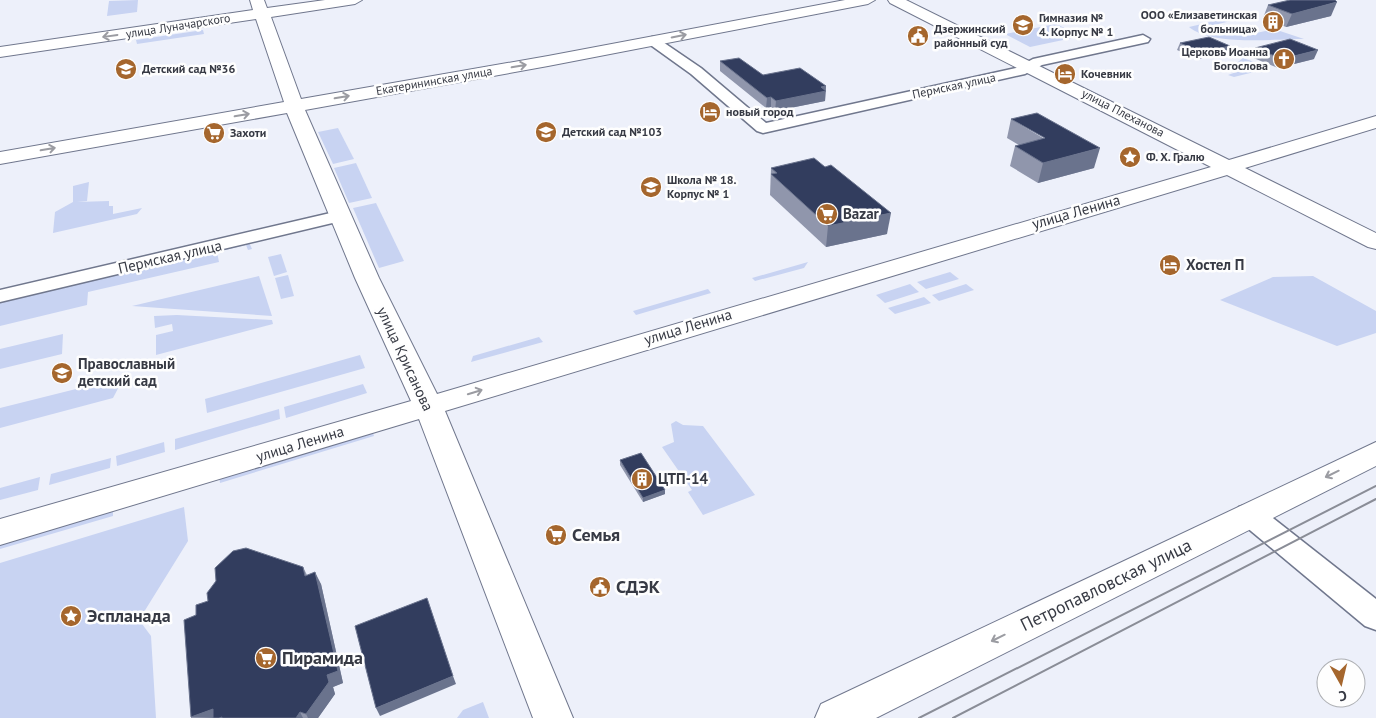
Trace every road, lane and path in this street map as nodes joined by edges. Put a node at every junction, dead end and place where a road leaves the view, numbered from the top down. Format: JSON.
{"nodes":[{"id":1,"x":355,"y":0,"type":"edge"},
{"id":2,"x":868,"y":0,"type":"edge"},
{"id":3,"x":895,"y":0,"type":"edge"},
{"id":4,"x":259,"y":7,"type":"edge"},
{"id":5,"x":1143,"y":39,"type":"dead end"},
{"id":6,"x":652,"y":41,"type":"junction"},
{"id":7,"x":0,"y":52,"type":"edge"},
{"id":8,"x":1030,"y":66,"type":"junction"},
{"id":9,"x":294,"y":105,"type":"junction"},
{"id":10,"x":1376,"y":112,"type":"edge"},
{"id":11,"x":1376,"y":122,"type":"edge"},
{"id":12,"x":0,"y":158,"type":"edge"},
{"id":13,"x":1220,"y":163,"type":"junction"},
{"id":14,"x":339,"y":216,"type":"junction"},
{"id":15,"x":1376,"y":242,"type":"edge"},
{"id":16,"x":0,"y":296,"type":"edge"},
{"id":17,"x":425,"y":399,"type":"junction"},
{"id":18,"x":1376,"y":452,"type":"edge"},
{"id":19,"x":1250,"y":514,"type":"junction"},
{"id":20,"x":0,"y":515,"type":"edge"},
{"id":21,"x":0,"y":532,"type":"edge"},
{"id":22,"x":1376,"y":617,"type":"edge"},
{"id":23,"x":553,"y":718,"type":"edge"},
{"id":24,"x":836,"y":718,"type":"edge"}],
"edges":[{"from":1,"to":4,"type":"main road","name":"улица Луначарского"},
{"from":6,"to":2,"type":"main road","name":"Екатерининская улица","one_way":true},
{"from":3,"to":8,"type":"main road","name":"улица Плеханова"},
{"from":4,"to":7,"type":"main road","name":"улица Луначарского","one_way":true},
{"from":4,"to":9,"type":"main road","name":"улица Крисанова"},
{"from":5,"to":8,"type":"street","name":"Пермская улица"},
{"from":6,"to":8,"type":"street","name":"Пермская улица"},
{"from":9,"to":6,"type":"main road","name":"Екатерининская улица","one_way":true},
{"from":8,"to":13,"type":"main road","name":"улица Плеханова"},
{"from":12,"to":9,"type":"main road","name":"Екатерининская улица","one_way":true},
{"from":9,"to":14,"type":"main road","name":"улица Крисанова"},
{"from":10,"to":13,"type":"main road","name":"улица Ленина"},
{"from":11,"to":13,"type":"main road","name":"улица Ленина"},
{"from":13,"to":15,"type":"main road","name":"улица Плеханова"},
{"from":13,"to":17,"type":"main road","name":"улица Ленина"},
{"from":14,"to":16,"type":"street","name":"Пермская улица"},
{"from":14,"to":17,"type":"main road","name":"улица Крисанова"},
{"from":17,"to":20,"type":"main road","name":"улица Ленина"},
{"from":17,"to":21,"type":"main road","name":"улица Ленина"},
{"from":17,"to":23,"type":"main road","name":"улица Крисанова"},
{"from":18,"to":19,"type":"main road","name":"Петропавловская улица","one_way":true},
{"from":19,"to":22,"type":"street"},
{"from":19,"to":24,"type":"main road","name":"Петропавловская улица","one_way":true}]}
